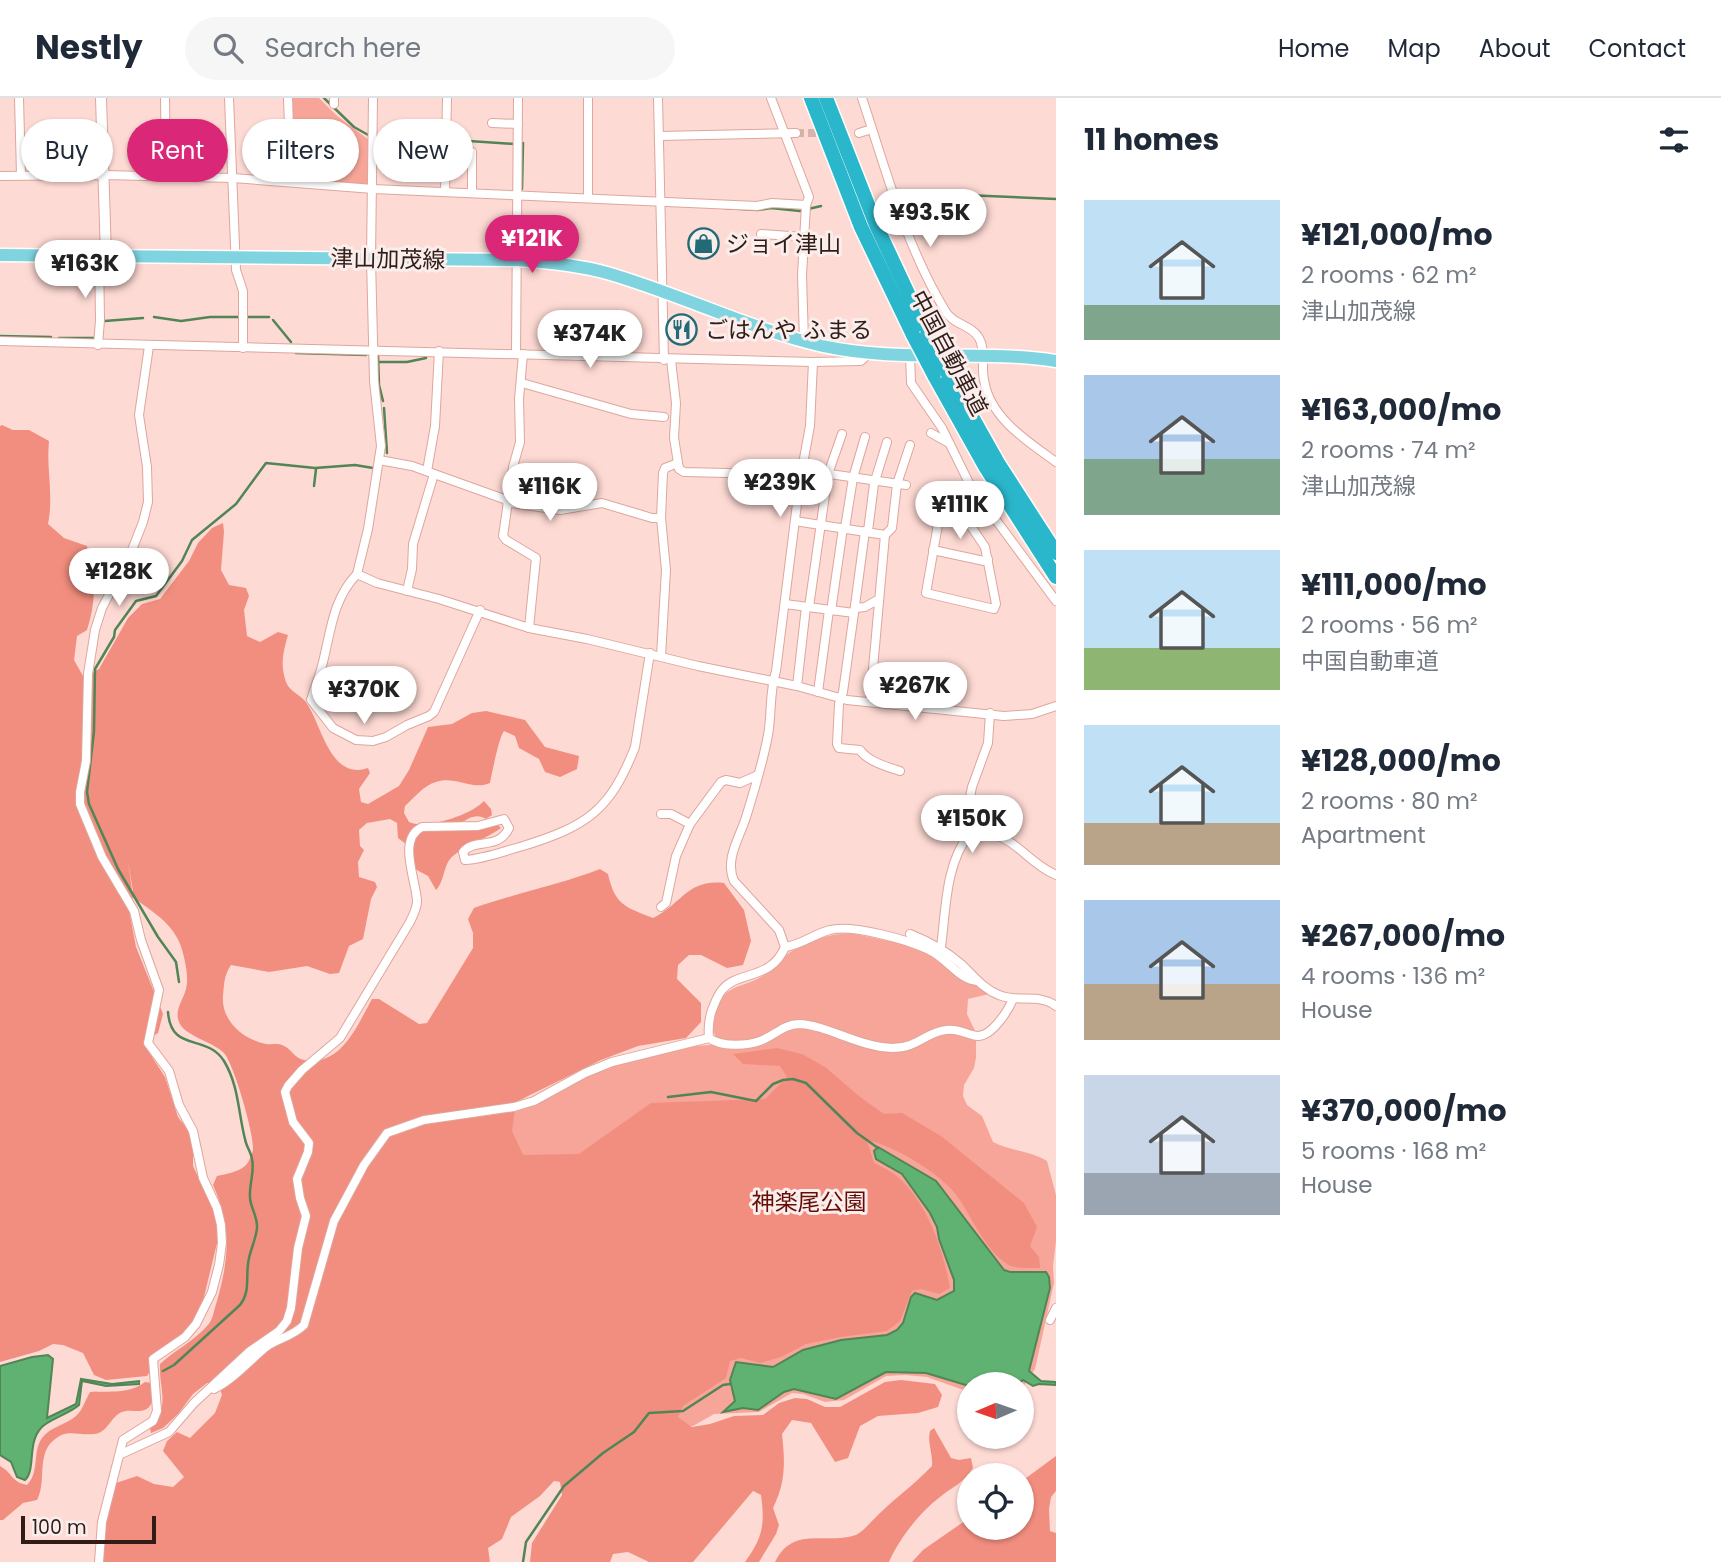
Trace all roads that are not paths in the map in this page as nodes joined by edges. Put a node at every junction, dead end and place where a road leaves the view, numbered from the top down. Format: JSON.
{"nodes":[{"id":1,"x":19,"y":98,"type":"edge"},
{"id":2,"x":101,"y":98,"type":"edge"},
{"id":3,"x":164,"y":98,"type":"edge"},
{"id":4,"x":229,"y":98,"type":"edge"},
{"id":5,"x":288,"y":98,"type":"edge"},
{"id":6,"x":373,"y":98,"type":"edge"},
{"id":7,"x":447,"y":98,"type":"edge"},
{"id":8,"x":518,"y":98,"type":"edge"},
{"id":9,"x":588,"y":98,"type":"edge"},
{"id":10,"x":658,"y":98,"type":"edge"},
{"id":11,"x":771,"y":98,"type":"edge"},
{"id":12,"x":811,"y":98,"type":"edge"},
{"id":13,"x":826,"y":98,"type":"edge"},
{"id":14,"x":862,"y":98,"type":"edge"},
{"id":15,"x":102,"y":119,"type":"edge"},
{"id":16,"x":165,"y":119,"type":"edge"},
{"id":17,"x":289,"y":119,"type":"edge"},
{"id":18,"x":492,"y":123,"type":"dead end"},
{"id":19,"x":518,"y":124,"type":"junction"},
{"id":20,"x":872,"y":129,"type":"junction"},
{"id":21,"x":782,"y":132,"type":"junction"},
{"id":22,"x":796,"y":133,"type":"tunnel mouth"},
{"id":23,"x":859,"y":133,"type":"dead end"},
{"id":24,"x":659,"y":136,"type":"junction"},
{"id":25,"x":21,"y":175,"type":"joint"},
{"id":26,"x":0,"y":176,"type":"edge"},
{"id":27,"x":228,"y":178,"type":"edge"},
{"id":28,"x":233,"y":178,"type":"junction"},
{"id":29,"x":242,"y":179,"type":"edge"},
{"id":30,"x":104,"y":182,"type":"edge"},
{"id":31,"x":291,"y":182,"type":"edge"},
{"id":32,"x":472,"y":182,"type":"edge"},
{"id":33,"x":373,"y":189,"type":"junction"},
{"id":34,"x":445,"y":192,"type":"junction"},
{"id":35,"x":472,"y":193,"type":"junction"},
{"id":36,"x":518,"y":195,"type":"junction"},
{"id":37,"x":588,"y":197,"type":"junction"},
{"id":38,"x":660,"y":201,"type":"junction"},
{"id":39,"x":806,"y":205,"type":"junction"},
{"id":40,"x":761,"y":234,"type":"dead end"},
{"id":41,"x":804,"y":237,"type":"junction"},
{"id":42,"x":0,"y":255,"type":"edge"},
{"id":43,"x":102,"y":256,"type":"junction"},
{"id":44,"x":236,"y":257,"type":"junction"},
{"id":45,"x":371,"y":259,"type":"junction"},
{"id":46,"x":518,"y":260,"type":"junction"},
{"id":47,"x":664,"y":292,"type":"junction"},
{"id":48,"x":920,"y":334,"type":"junction"},
{"id":49,"x":0,"y":341,"type":"edge"},
{"id":50,"x":804,"y":341,"type":"junction"},
{"id":51,"x":98,"y":345,"type":"junction"},
{"id":52,"x":149,"y":346,"type":"junction"},
{"id":53,"x":243,"y":348,"type":"junction"},
{"id":54,"x":373,"y":351,"type":"junction"},
{"id":55,"x":439,"y":351,"type":"junction"},
{"id":56,"x":869,"y":353,"type":"junction"},
{"id":57,"x":520,"y":354,"type":"junction"},
{"id":58,"x":910,"y":355,"type":"junction"},
{"id":59,"x":983,"y":356,"type":"junction"},
{"id":60,"x":668,"y":360,"type":"junction"},
{"id":61,"x":1056,"y":361,"type":"edge"},
{"id":62,"x":813,"y":362,"type":"junction"},
{"id":63,"x":941,"y":374,"type":"junction"},
{"id":64,"x":522,"y":383,"type":"junction"},
{"id":65,"x":664,"y":417,"type":"dead end"},
{"id":66,"x":931,"y":432,"type":"dead end"},
{"id":67,"x":842,"y":434,"type":"dead end"},
{"id":68,"x":865,"y":437,"type":"dead end"},
{"id":69,"x":887,"y":442,"type":"dead end"},
{"id":70,"x":947,"y":442,"type":"junction"},
{"id":71,"x":909,"y":445,"type":"dead end"},
{"id":72,"x":379,"y":460,"type":"junction"},
{"id":73,"x":1056,"y":462,"type":"edge"},
{"id":74,"x":678,"y":463,"type":"junction"},
{"id":75,"x":431,"y":472,"type":"junction"},
{"id":76,"x":828,"y":474,"type":"junction"},
{"id":77,"x":801,"y":475,"type":"junction"},
{"id":78,"x":853,"y":478,"type":"junction"},
{"id":79,"x":875,"y":481,"type":"junction"},
{"id":80,"x":901,"y":484,"type":"junction"},
{"id":81,"x":970,"y":485,"type":"junction"},
{"id":82,"x":954,"y":501,"type":"junction"},
{"id":83,"x":507,"y":502,"type":"junction"},
{"id":84,"x":660,"y":518,"type":"junction"},
{"id":85,"x":795,"y":521,"type":"junction"},
{"id":86,"x":820,"y":525,"type":"junction"},
{"id":87,"x":844,"y":528,"type":"junction"},
{"id":88,"x":866,"y":531,"type":"junction"},
{"id":89,"x":885,"y":535,"type":"junction"},
{"id":90,"x":933,"y":550,"type":"junction"},
{"id":91,"x":1056,"y":553,"type":"edge"},
{"id":92,"x":988,"y":559,"type":"junction"},
{"id":93,"x":357,"y":574,"type":"junction"},
{"id":94,"x":1056,"y":577,"type":"edge"},
{"id":95,"x":407,"y":591,"type":"junction"},
{"id":96,"x":879,"y":599,"type":"junction"},
{"id":97,"x":1056,"y":601,"type":"edge"},
{"id":98,"x":785,"y":604,"type":"junction"},
{"id":99,"x":807,"y":607,"type":"junction"},
{"id":100,"x":830,"y":610,"type":"junction"},
{"id":101,"x":854,"y":610,"type":"junction"},
{"id":102,"x":480,"y":611,"type":"junction"},
{"id":103,"x":529,"y":628,"type":"junction"},
{"id":104,"x":650,"y":653,"type":"junction"},
{"id":105,"x":661,"y":656,"type":"junction"},
{"id":106,"x":773,"y":681,"type":"junction"},
{"id":107,"x":797,"y":686,"type":"junction"},
{"id":108,"x":818,"y":692,"type":"junction"},
{"id":109,"x":841,"y":698,"type":"junction"},
{"id":110,"x":870,"y":702,"type":"junction"},
{"id":111,"x":1056,"y":706,"type":"edge"},
{"id":112,"x":990,"y":713,"type":"junction"},
{"id":113,"x":900,"y":771,"type":"dead end"},
{"id":114,"x":758,"y":775,"type":"junction"},
{"id":115,"x":661,"y":814,"type":"dead end"},
{"id":116,"x":690,"y":824,"type":"junction"},
{"id":117,"x":970,"y":833,"type":"junction"},
{"id":118,"x":1056,"y":875,"type":"edge"},
{"id":119,"x":661,"y":907,"type":"dead end"},
{"id":120,"x":910,"y":934,"type":"dead end"},
{"id":121,"x":785,"y":947,"type":"junction"},
{"id":122,"x":941,"y":947,"type":"junction"},
{"id":123,"x":977,"y":981,"type":"junction"},
{"id":124,"x":1013,"y":999,"type":"junction"},
{"id":125,"x":1056,"y":1006,"type":"edge"},
{"id":126,"x":709,"y":1038,"type":"junction"},
{"id":127,"x":1056,"y":1308,"type":"edge"},
{"id":128,"x":1051,"y":1320,"type":"dead end"},
{"id":129,"x":209,"y":1389,"type":"junction"},
{"id":130,"x":121,"y":1454,"type":"junction"},
{"id":131,"x":99,"y":1562,"type":"edge"}],
"edges":[{"from":1,"to":25,"type":"street"},
{"from":2,"to":15,"type":"street"},
{"from":3,"to":16,"type":"street"},
{"from":4,"to":28,"type":"street"},
{"from":5,"to":17,"type":"street"},
{"from":6,"to":33,"type":"street"},
{"from":7,"to":34,"type":"street"},
{"from":8,"to":19,"type":"street"},
{"from":9,"to":37,"type":"street"},
{"from":10,"to":24,"type":"street"},
{"from":11,"to":21,"type":"street"},
{"from":12,"to":48,"type":"highway","name":"中国自動車道"},
{"from":13,"to":48,"type":"highway","name":"中国自動車道"},
{"from":14,"to":20,"type":"street"},
{"from":18,"to":19,"type":"street"},
{"from":19,"to":36,"type":"street"},
{"from":20,"to":23,"type":"street"},
{"from":20,"to":59,"type":"street"},
{"from":21,"to":22,"type":"street"},
{"from":21,"to":24,"type":"street"},
{"from":21,"to":39,"type":"street"},
{"from":24,"to":38,"type":"street"},
{"from":25,"to":26,"type":"street"},
{"from":27,"to":28,"type":"street"},
{"from":28,"to":29,"type":"street"},
{"from":28,"to":44,"type":"street"},
{"from":30,"to":43,"type":"street"},
{"from":31,"to":33,"type":"street"},
{"from":32,"to":35,"type":"street"},
{"from":33,"to":34,"type":"street"},
{"from":33,"to":45,"type":"street"},
{"from":34,"to":35,"type":"street"},
{"from":35,"to":36,"type":"street"},
{"from":36,"to":37,"type":"street"},
{"from":36,"to":46,"type":"street"},
{"from":37,"to":38,"type":"street"},
{"from":38,"to":39,"type":"street"},
{"from":38,"to":47,"type":"street"},
{"from":39,"to":41,"type":"street"},
{"from":40,"to":41,"type":"street"},
{"from":41,"to":50,"type":"street"},
{"from":42,"to":43,"type":"main road","name":"津山加茂線"},
{"from":43,"to":44,"type":"main road","name":"津山加茂線"},
{"from":43,"to":51,"type":"street"},
{"from":44,"to":45,"type":"main road","name":"津山加茂線"},
{"from":44,"to":53,"type":"street"},
{"from":45,"to":46,"type":"main road","name":"津山加茂線"},
{"from":45,"to":54,"type":"street"},
{"from":46,"to":47,"type":"main road","name":"津山加茂線"},
{"from":46,"to":57,"type":"street"},
{"from":47,"to":50,"type":"main road","name":"津山加茂線"},
{"from":47,"to":60,"type":"street"},
{"from":48,"to":63,"type":"highway","name":"中国自動車道","bridge":true},
{"from":49,"to":51,"type":"street"},
{"from":50,"to":56,"type":"main road","name":"津山加茂線"},
{"from":51,"to":52,"type":"street"},
{"from":52,"to":53,"type":"street"},
{"from":52,"to":130,"type":"street"},
{"from":53,"to":54,"type":"street"},
{"from":54,"to":55,"type":"street"},
{"from":54,"to":72,"type":"street"},
{"from":55,"to":57,"type":"street"},
{"from":55,"to":75,"type":"street"},
{"from":56,"to":58,"type":"main road","name":"津山加茂線"},
{"from":56,"to":62,"type":"street"},
{"from":57,"to":60,"type":"street"},
{"from":57,"to":64,"type":"street"},
{"from":58,"to":59,"type":"main road","name":"津山加茂線"},
{"from":58,"to":70,"type":"street"},
{"from":59,"to":61,"type":"main road","name":"津山加茂線"},
{"from":59,"to":73,"type":"street"},
{"from":60,"to":62,"type":"street"},
{"from":60,"to":74,"type":"street"},
{"from":62,"to":77,"type":"street"},
{"from":63,"to":91,"type":"highway","name":"中国自動車道"},
{"from":63,"to":94,"type":"highway","name":"中国自動車道"},
{"from":64,"to":65,"type":"street"},
{"from":64,"to":83,"type":"street"},
{"from":66,"to":70,"type":"street"},
{"from":67,"to":76,"type":"street"},
{"from":68,"to":78,"type":"street"},
{"from":69,"to":79,"type":"street"},
{"from":70,"to":81,"type":"street"},
{"from":71,"to":80,"type":"street"},
{"from":72,"to":75,"type":"street"},
{"from":72,"to":93,"type":"street"},
{"from":74,"to":77,"type":"street"},
{"from":74,"to":84,"type":"street"},
{"from":75,"to":83,"type":"street"},
{"from":75,"to":95,"type":"street"},
{"from":76,"to":77,"type":"street"},
{"from":76,"to":78,"type":"street"},
{"from":76,"to":86,"type":"street"},
{"from":77,"to":85,"type":"street"},
{"from":78,"to":79,"type":"street"},
{"from":78,"to":87,"type":"street"},
{"from":79,"to":80,"type":"street"},
{"from":79,"to":88,"type":"street"},
{"from":80,"to":89,"type":"street"},
{"from":81,"to":82,"type":"street"},
{"from":81,"to":97,"type":"street"},
{"from":82,"to":90,"type":"street"},
{"from":82,"to":92,"type":"street"},
{"from":83,"to":84,"type":"street"},
{"from":83,"to":103,"type":"street"},
{"from":84,"to":105,"type":"street"},
{"from":85,"to":86,"type":"street"},
{"from":85,"to":98,"type":"street"},
{"from":86,"to":87,"type":"street"},
{"from":86,"to":99,"type":"street"},
{"from":87,"to":88,"type":"street"},
{"from":87,"to":100,"type":"street"},
{"from":88,"to":89,"type":"street"},
{"from":88,"to":101,"type":"street"},
{"from":89,"to":96,"type":"street"},
{"from":90,"to":92,"type":"street"},
{"from":90,"to":92,"type":"street"},
{"from":93,"to":95,"type":"street"},
{"from":93,"to":102,"type":"street"},
{"from":95,"to":102,"type":"street"},
{"from":96,"to":101,"type":"street"},
{"from":96,"to":110,"type":"street"},
{"from":98,"to":99,"type":"street"},
{"from":98,"to":106,"type":"street"},
{"from":99,"to":100,"type":"street"},
{"from":99,"to":107,"type":"street"},
{"from":100,"to":101,"type":"street"},
{"from":100,"to":108,"type":"street"},
{"from":101,"to":109,"type":"street"},
{"from":102,"to":103,"type":"street"},
{"from":103,"to":104,"type":"street"},
{"from":104,"to":105,"type":"street"},
{"from":104,"to":129,"type":"street"},
{"from":105,"to":106,"type":"street"},
{"from":106,"to":107,"type":"street"},
{"from":106,"to":114,"type":"street"},
{"from":107,"to":108,"type":"street"},
{"from":108,"to":109,"type":"street"},
{"from":109,"to":110,"type":"street"},
{"from":109,"to":113,"type":"street"},
{"from":110,"to":112,"type":"street"},
{"from":111,"to":112,"type":"street"},
{"from":112,"to":117,"type":"street"},
{"from":114,"to":116,"type":"street"},
{"from":114,"to":121,"type":"street"},
{"from":115,"to":116,"type":"street"},
{"from":116,"to":119,"type":"street"},
{"from":117,"to":118,"type":"street"},
{"from":117,"to":122,"type":"street"},
{"from":120,"to":122,"type":"street"},
{"from":121,"to":123,"type":"street"},
{"from":121,"to":126,"type":"street"},
{"from":122,"to":123,"type":"street"},
{"from":123,"to":124,"type":"street"},
{"from":124,"to":125,"type":"street"},
{"from":124,"to":126,"type":"street"},
{"from":126,"to":129,"type":"street"},
{"from":127,"to":128,"type":"street"},
{"from":129,"to":130,"type":"street"},
{"from":130,"to":131,"type":"street"}]}
